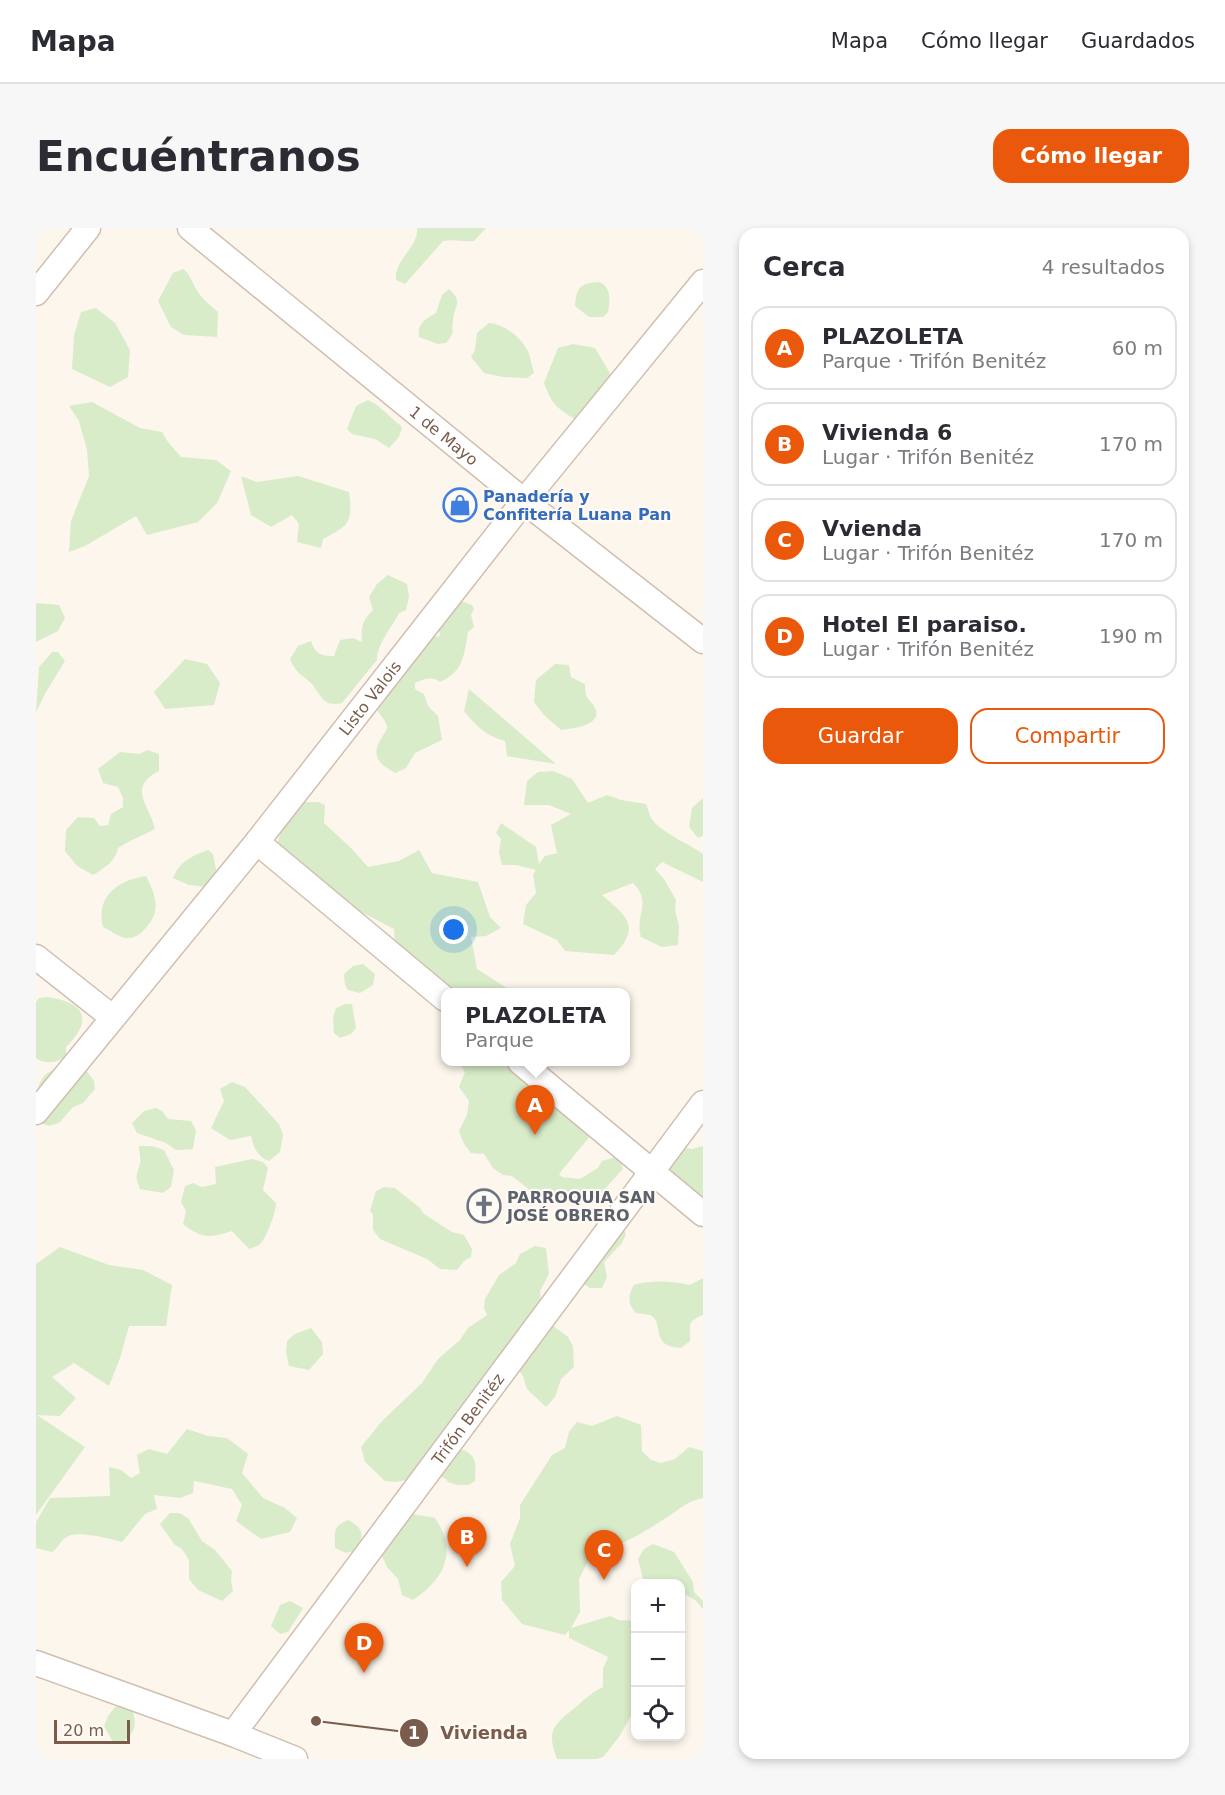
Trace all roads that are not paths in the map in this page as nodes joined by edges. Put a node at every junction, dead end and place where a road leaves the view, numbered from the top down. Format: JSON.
{"nodes":[{"id":1,"x":88,"y":228,"type":"edge"},
{"id":2,"x":190,"y":228,"type":"edge"},
{"id":3,"x":703,"y":282,"type":"edge"},
{"id":4,"x":36,"y":293,"type":"edge"},
{"id":5,"x":524,"y":501,"type":"junction"},
{"id":6,"x":703,"y":641,"type":"edge"},
{"id":7,"x":257,"y":842,"type":"junction"},
{"id":8,"x":36,"y":957,"type":"edge"},
{"id":9,"x":441,"y":996,"type":"edge"},
{"id":10,"x":112,"y":1017,"type":"junction"},
{"id":11,"x":525,"y":1066,"type":"edge"},
{"id":12,"x":703,"y":1103,"type":"edge"},
{"id":13,"x":36,"y":1112,"type":"edge"},
{"id":14,"x":652,"y":1172,"type":"junction"},
{"id":15,"x":703,"y":1214,"type":"edge"},
{"id":16,"x":36,"y":1663,"type":"edge"},
{"id":17,"x":233,"y":1734,"type":"junction"},
{"id":18,"x":295,"y":1759,"type":"edge"}],
"edges":[{"from":1,"to":4,"type":"street"},
{"from":2,"to":5,"type":"street","name":"1 de Mayo"},
{"from":3,"to":5,"type":"street","name":"Listo Valois"},
{"from":5,"to":6,"type":"street","name":"1 de Mayo"},
{"from":5,"to":7,"type":"street","name":"Listo Valois"},
{"from":7,"to":9,"type":"street"},
{"from":7,"to":10,"type":"street","name":"Listo Valois"},
{"from":8,"to":10,"type":"street"},
{"from":10,"to":13,"type":"street","name":"Listo Valois"},
{"from":11,"to":14,"type":"street"},
{"from":12,"to":14,"type":"street","name":"Trifón Benitéz"},
{"from":14,"to":15,"type":"street"},
{"from":14,"to":17,"type":"street","name":"Trifón Benitéz"},
{"from":16,"to":17,"type":"street"},
{"from":17,"to":18,"type":"street"}]}
